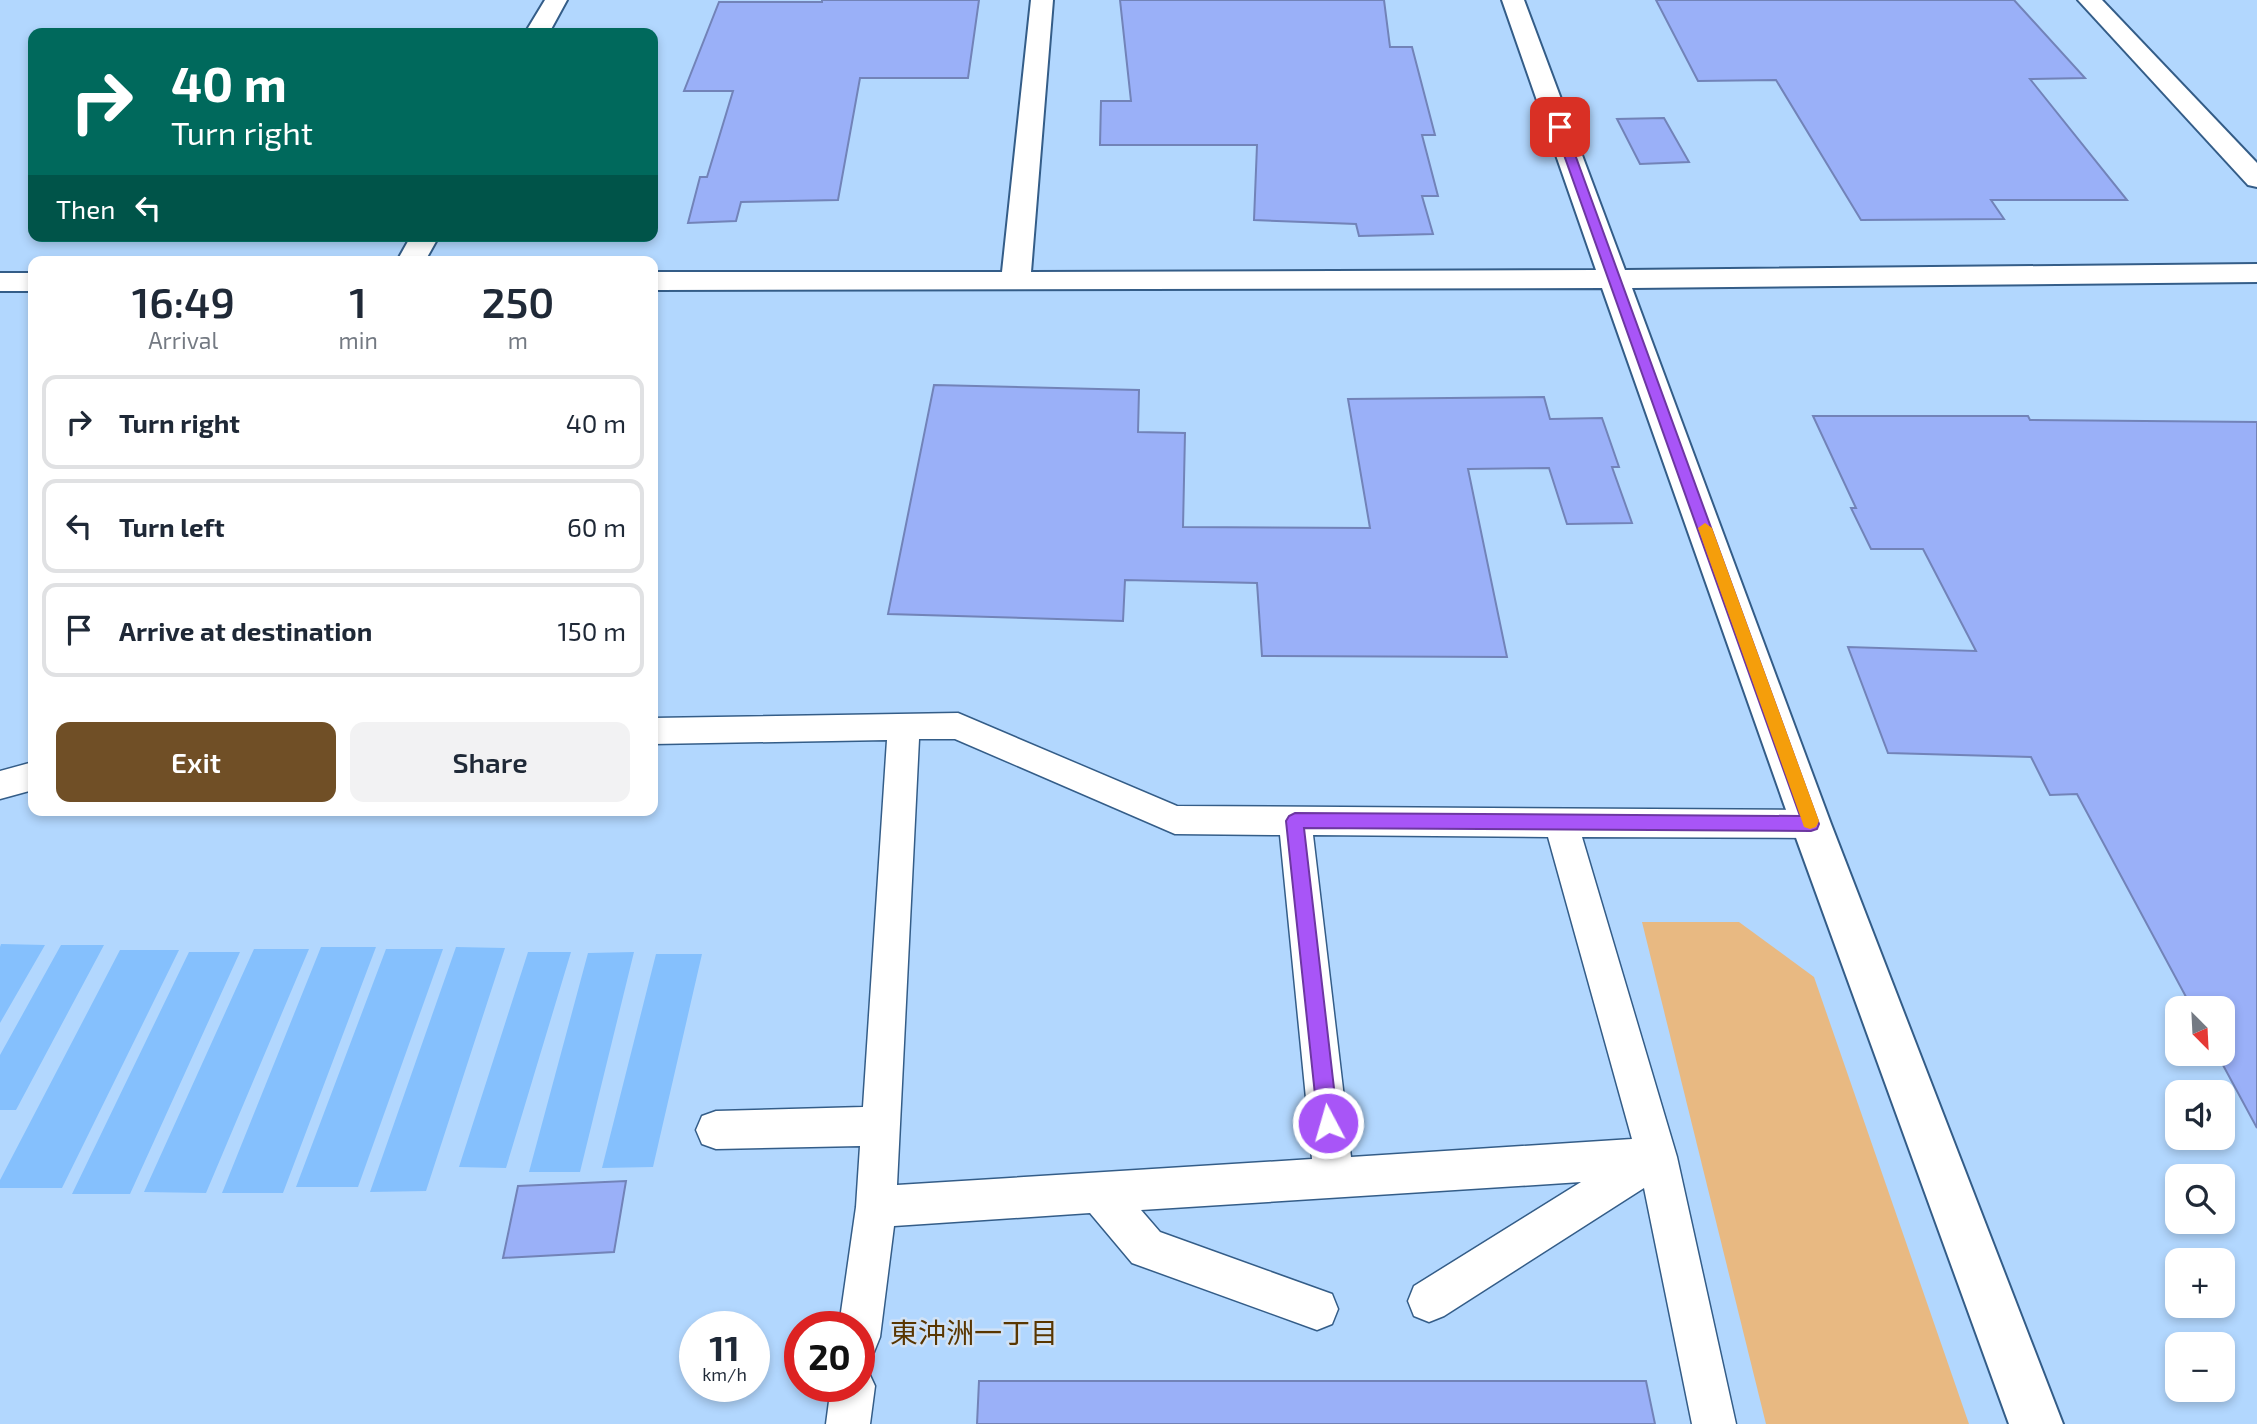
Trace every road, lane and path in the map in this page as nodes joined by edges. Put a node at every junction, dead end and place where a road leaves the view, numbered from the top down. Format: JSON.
{"nodes":[{"id":1,"x":556,"y":0,"type":"edge"},
{"id":2,"x":1042,"y":0,"type":"edge"},
{"id":3,"x":1513,"y":0,"type":"edge"},
{"id":4,"x":2089,"y":0,"type":"edge"},
{"id":5,"x":540,"y":28,"type":"edge"},
{"id":6,"x":2257,"y":179,"type":"edge"},
{"id":7,"x":2257,"y":273,"type":"edge"},
{"id":8,"x":1615,"y":279,"type":"junction"},
{"id":9,"x":1016,"y":280,"type":"junction"},
{"id":10,"x":658,"y":281,"type":"edge"},
{"id":11,"x":0,"y":282,"type":"edge"},
{"id":12,"x":28,"y":282,"type":"edge"},
{"id":13,"x":904,"y":727,"type":"junction"},
{"id":14,"x":658,"y":731,"type":"edge"},
{"id":15,"x":28,"y":777,"type":"edge"},
{"id":16,"x":0,"y":785,"type":"edge"},
{"id":17,"x":1295,"y":821,"type":"junction"},
{"id":18,"x":1561,"y":823,"type":"junction"},
{"id":19,"x":1811,"y":824,"type":"junction"},
{"id":20,"x":881,"y":1126,"type":"junction"},
{"id":21,"x":716,"y":1130,"type":"dead end"},
{"id":22,"x":1657,"y":1157,"type":"junction"},
{"id":23,"x":1334,"y":1178,"type":"junction"},
{"id":24,"x":1098,"y":1192,"type":"junction"},
{"id":25,"x":876,"y":1207,"type":"junction"},
{"id":26,"x":1429,"y":1301,"type":"dead end"},
{"id":27,"x":1317,"y":1308,"type":"dead end"},
{"id":28,"x":862,"y":1311,"type":"edge"},
{"id":29,"x":851,"y":1402,"type":"edge"},
{"id":30,"x":848,"y":1424,"type":"edge"},
{"id":31,"x":1714,"y":1424,"type":"edge"},
{"id":32,"x":2036,"y":1424,"type":"edge"}],
"edges":[{"from":1,"to":5,"type":"street"},
{"from":2,"to":9,"type":"street"},
{"from":3,"to":8,"type":"street"},
{"from":4,"to":6,"type":"street"},
{"from":7,"to":8,"type":"street"},
{"from":8,"to":9,"type":"street"},
{"from":8,"to":19,"type":"street"},
{"from":9,"to":10,"type":"street"},
{"from":11,"to":12,"type":"street"},
{"from":13,"to":14,"type":"lane"},
{"from":13,"to":17,"type":"lane"},
{"from":13,"to":20,"type":"lane"},
{"from":15,"to":16,"type":"lane"},
{"from":17,"to":18,"type":"lane"},
{"from":17,"to":23,"type":"lane"},
{"from":18,"to":19,"type":"lane"},
{"from":18,"to":22,"type":"lane"},
{"from":19,"to":32,"type":"street"},
{"from":20,"to":21,"type":"lane"},
{"from":20,"to":25,"type":"lane"},
{"from":22,"to":23,"type":"lane"},
{"from":22,"to":26,"type":"lane"},
{"from":22,"to":31,"type":"lane"},
{"from":23,"to":24,"type":"lane"},
{"from":24,"to":25,"type":"lane"},
{"from":24,"to":27,"type":"lane"},
{"from":25,"to":28,"type":"lane"},
{"from":29,"to":30,"type":"lane"}]}
